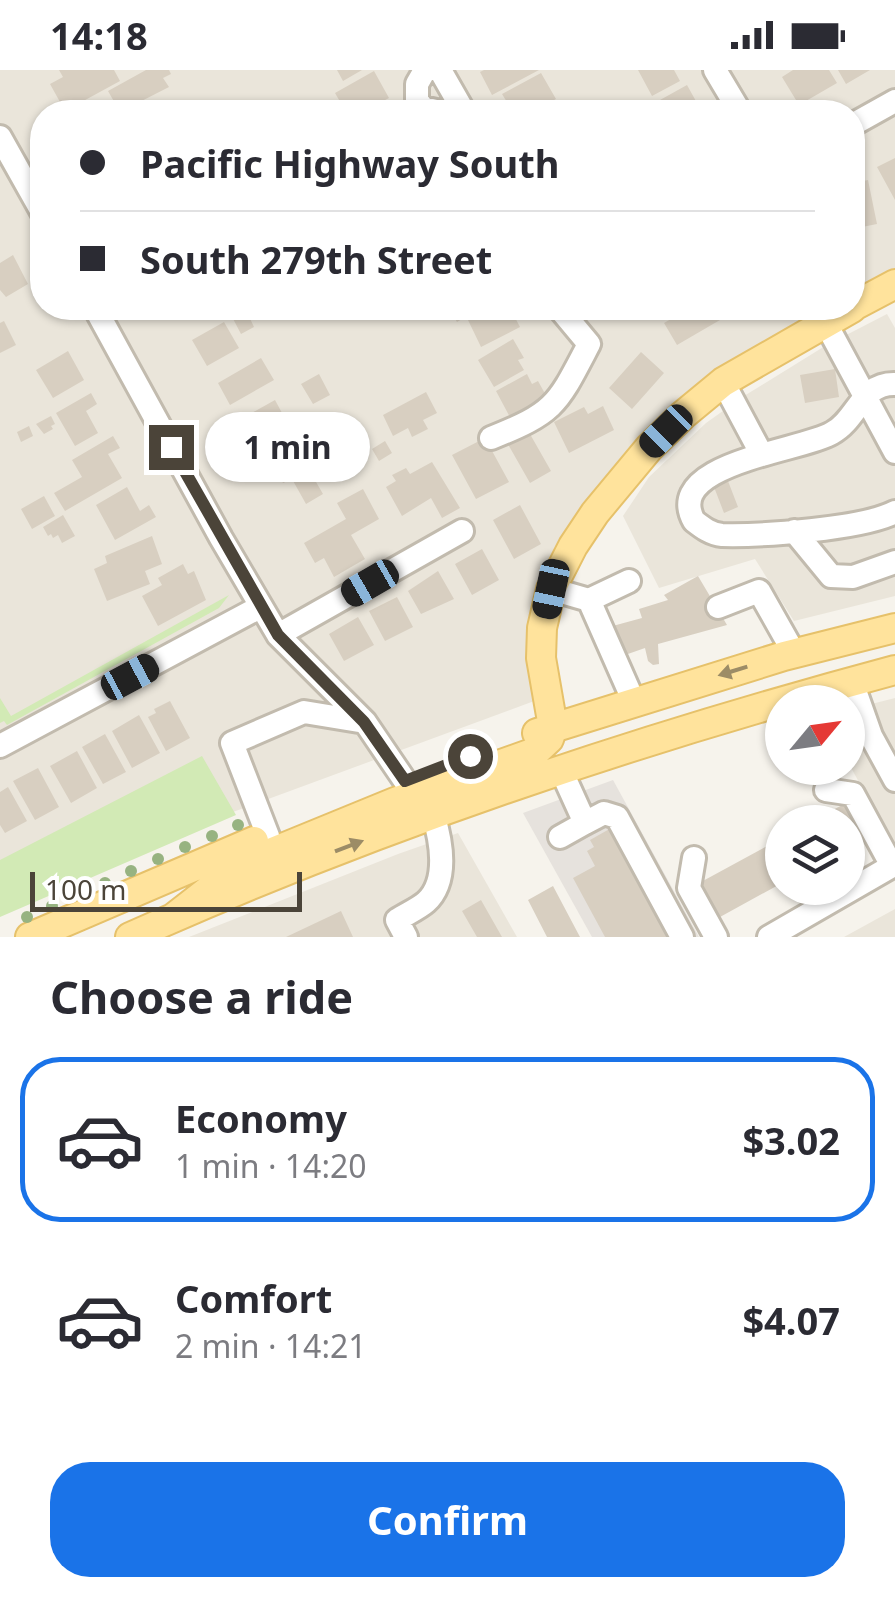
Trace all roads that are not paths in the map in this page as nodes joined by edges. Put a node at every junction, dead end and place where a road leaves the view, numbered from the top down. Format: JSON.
{"nodes":[{"id":1,"x":425,"y":70,"type":"edge"},
{"id":2,"x":440,"y":70,"type":"edge"},
{"id":3,"x":715,"y":70,"type":"edge"},
{"id":4,"x":417,"y":100,"type":"edge"},
{"id":5,"x":449,"y":100,"type":"edge"},
{"id":6,"x":733,"y":100,"type":"edge"},
{"id":7,"x":895,"y":101,"type":"edge"},
{"id":8,"x":865,"y":118,"type":"edge"},
{"id":9,"x":0,"y":137,"type":"edge"},
{"id":10,"x":30,"y":191,"type":"edge"},
{"id":11,"x":895,"y":284,"type":"edge"},
{"id":12,"x":865,"y":300,"type":"edge"},
{"id":13,"x":102,"y":320,"type":"edge"},
{"id":14,"x":569,"y":320,"type":"edge"},
{"id":15,"x":829,"y":320,"type":"edge"},
{"id":16,"x":825,"y":322,"type":"junction"},
{"id":17,"x":723,"y":382,"type":"junction"},
{"id":18,"x":895,"y":384,"type":"edge"},
{"id":19,"x":862,"y":396,"type":"junction"},
{"id":20,"x":880,"y":428,"type":"junction"},
{"id":21,"x":491,"y":438,"type":"dead end"},
{"id":22,"x":824,"y":438,"type":"junction"},
{"id":23,"x":895,"y":452,"type":"edge"},
{"id":24,"x":762,"y":455,"type":"junction"},
{"id":25,"x":895,"y":512,"type":"edge"},
{"id":26,"x":462,"y":531,"type":"dead end"},
{"id":27,"x":794,"y":531,"type":"junction"},
{"id":28,"x":895,"y":562,"type":"edge"},
{"id":29,"x":629,"y":581,"type":"dead end"},
{"id":30,"x":551,"y":589,"type":"junction"},
{"id":31,"x":590,"y":600,"type":"junction"},
{"id":32,"x":260,"y":607,"type":"junction"},
{"id":33,"x":718,"y":607,"type":"dead end"},
{"id":34,"x":895,"y":628,"type":"edge"},
{"id":35,"x":278,"y":635,"type":"junction"},
{"id":36,"x":794,"y":653,"type":"junction"},
{"id":37,"x":895,"y":670,"type":"edge"},
{"id":38,"x":852,"y":682,"type":"junction"},
{"id":39,"x":634,"y":702,"type":"junction"},
{"id":40,"x":364,"y":722,"type":"junction"},
{"id":41,"x":553,"y":727,"type":"junction"},
{"id":42,"x":0,"y":746,"type":"edge"},
{"id":43,"x":561,"y":770,"type":"junction"},
{"id":44,"x":895,"y":780,"type":"edge"},
{"id":45,"x":405,"y":781,"type":"junction"},
{"id":46,"x":826,"y":790,"type":"dead end"},
{"id":47,"x":433,"y":814,"type":"junction"},
{"id":48,"x":585,"y":823,"type":"junction"},
{"id":49,"x":268,"y":836,"type":"junction"},
{"id":50,"x":560,"y":837,"type":"dead end"},
{"id":51,"x":694,"y":858,"type":"dead end"},
{"id":52,"x":173,"y":918,"type":"junction"},
{"id":53,"x":30,"y":937,"type":"edge"},
{"id":54,"x":130,"y":937,"type":"edge"},
{"id":55,"x":406,"y":937,"type":"edge"},
{"id":56,"x":682,"y":937,"type":"edge"},
{"id":57,"x":716,"y":937,"type":"edge"},
{"id":58,"x":770,"y":937,"type":"edge"}],
"edges":[{"from":1,"to":4,"type":"street"},
{"from":2,"to":5,"type":"street"},
{"from":3,"to":6,"type":"street"},
{"from":7,"to":8,"type":"street"},
{"from":9,"to":10,"type":"street"},
{"from":11,"to":12,"type":"main road"},
{"from":13,"to":32,"type":"street"},
{"from":14,"to":21,"type":"street"},
{"from":15,"to":16,"type":"main road"},
{"from":16,"to":17,"type":"main road"},
{"from":16,"to":19,"type":"street"},
{"from":17,"to":24,"type":"street"},
{"from":17,"to":30,"type":"main road"},
{"from":18,"to":19,"type":"street"},
{"from":19,"to":20,"type":"street"},
{"from":19,"to":22,"type":"street"},
{"from":20,"to":22,"type":"street"},
{"from":20,"to":23,"type":"street"},
{"from":22,"to":24,"type":"street"},
{"from":24,"to":27,"type":"street"},
{"from":25,"to":27,"type":"street"},
{"from":26,"to":35,"type":"street"},
{"from":27,"to":28,"type":"street"},
{"from":29,"to":31,"type":"street"},
{"from":30,"to":31,"type":"street"},
{"from":30,"to":41,"type":"main road"},
{"from":31,"to":39,"type":"street"},
{"from":32,"to":35,"type":"street"},
{"from":32,"to":42,"type":"street"},
{"from":33,"to":36,"type":"street"},
{"from":34,"to":36,"type":"main road"},
{"from":35,"to":40,"type":"street"},
{"from":36,"to":39,"type":"main road","one_way":true},
{"from":37,"to":38,"type":"main road"},
{"from":38,"to":43,"type":"main road"},
{"from":38,"to":44,"type":"street"},
{"from":39,"to":41,"type":"main road"},
{"from":40,"to":45,"type":"street"},
{"from":40,"to":49,"type":"street"},
{"from":41,"to":45,"type":"main road"},
{"from":41,"to":52,"type":"main road"},
{"from":43,"to":47,"type":"main road"},
{"from":43,"to":48,"type":"street"},
{"from":45,"to":49,"type":"main road"},
{"from":46,"to":58,"type":"street"},
{"from":52,"to":47,"type":"main road","one_way":true},
{"from":47,"to":55,"type":"street"},
{"from":48,"to":50,"type":"street"},
{"from":48,"to":56,"type":"street"},
{"from":49,"to":53,"type":"main road"},
{"from":51,"to":57,"type":"street"},
{"from":52,"to":54,"type":"main road"}]}
